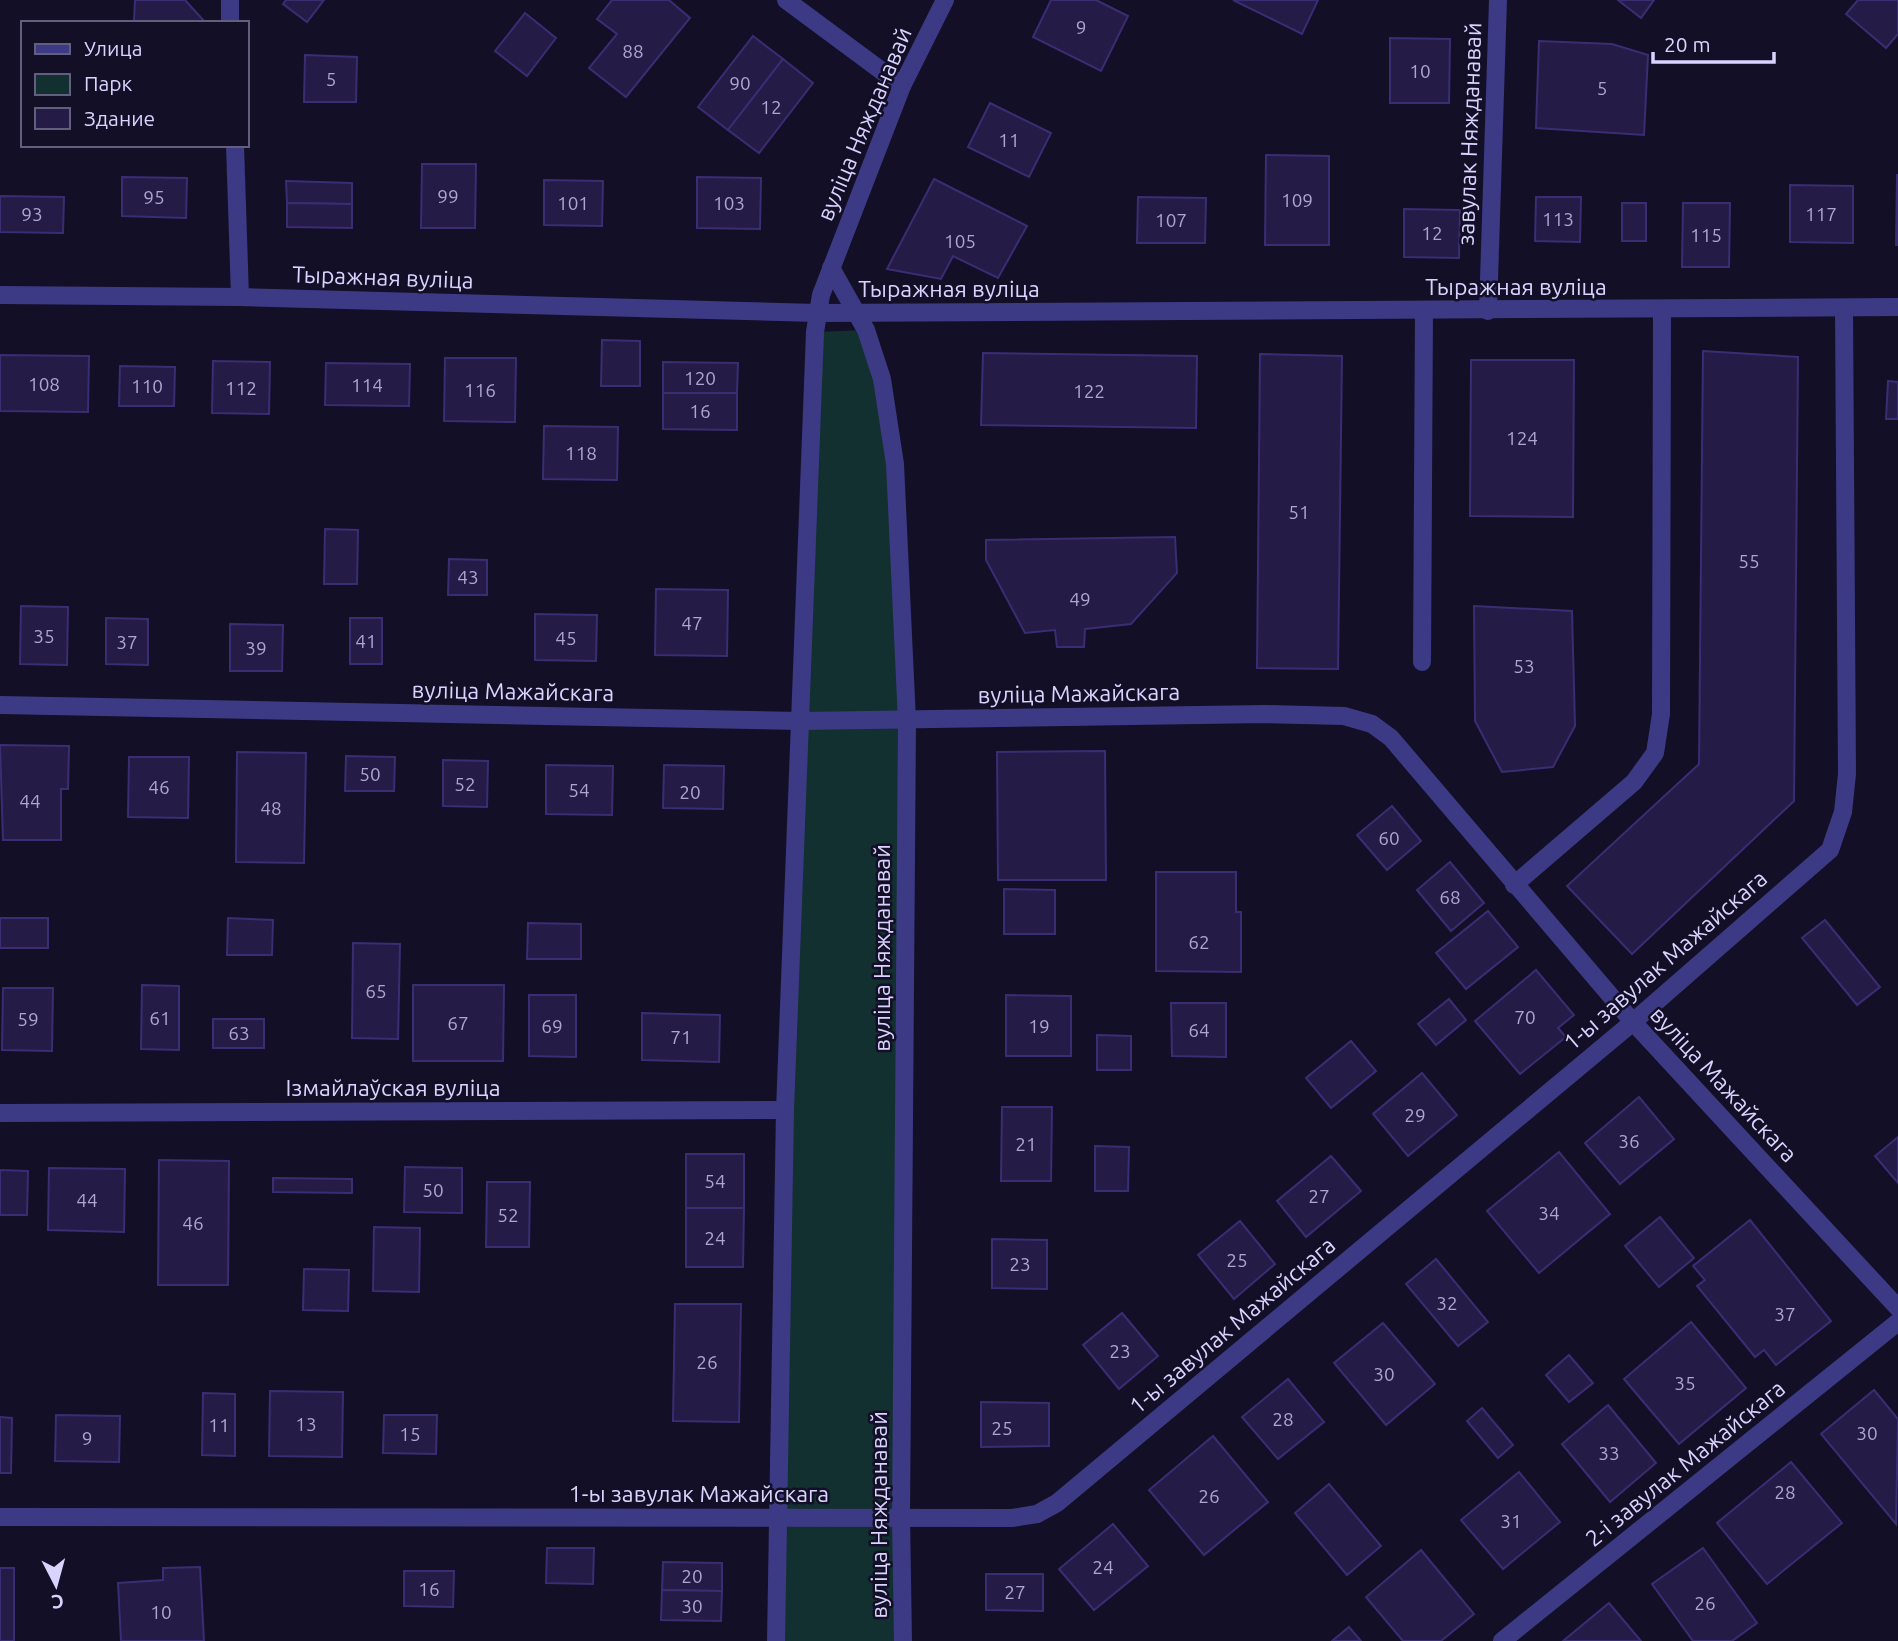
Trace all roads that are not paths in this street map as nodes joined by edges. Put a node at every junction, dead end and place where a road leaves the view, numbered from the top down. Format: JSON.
{"nodes":[{"id":1,"x":230,"y":0,"type":"edge"},
{"id":2,"x":786,"y":0,"type":"edge"},
{"id":3,"x":945,"y":0,"type":"edge"},
{"id":4,"x":1498,"y":0,"type":"edge"},
{"id":5,"x":230,"y":21,"type":"edge"},
{"id":6,"x":902,"y":86,"type":"junction"},
{"id":7,"x":234,"y":147,"type":"edge"},
{"id":8,"x":831,"y":268,"type":"junction"},
{"id":9,"x":0,"y":295,"type":"edge"},
{"id":10,"x":240,"y":298,"type":"junction"},
{"id":11,"x":1844,"y":307,"type":"junction"},
{"id":12,"x":1898,"y":307,"type":"edge"},
{"id":13,"x":1662,"y":309,"type":"junction"},
{"id":14,"x":1424,"y":311,"type":"junction"},
{"id":15,"x":1488,"y":312,"type":"junction"},
{"id":16,"x":817,"y":313,"type":"junction"},
{"id":17,"x":858,"y":313,"type":"junction"},
{"id":18,"x":1422,"y":662,"type":"dead end"},
{"id":19,"x":0,"y":705,"type":"edge"},
{"id":20,"x":800,"y":721,"type":"junction"},
{"id":21,"x":907,"y":721,"type":"junction"},
{"id":22,"x":1514,"y":885,"type":"junction"},
{"id":23,"x":1633,"y":1022,"type":"junction"},
{"id":24,"x":785,"y":1111,"type":"junction"},
{"id":25,"x":0,"y":1113,"type":"edge"},
{"id":26,"x":1898,"y":1308,"type":"edge"},
{"id":27,"x":1898,"y":1322,"type":"edge"},
{"id":28,"x":901,"y":1516,"type":"junction"},
{"id":29,"x":0,"y":1517,"type":"edge"},
{"id":30,"x":776,"y":1519,"type":"junction"},
{"id":31,"x":776,"y":1641,"type":"edge"},
{"id":32,"x":903,"y":1641,"type":"edge"},
{"id":33,"x":1502,"y":1641,"type":"edge"}],
"edges":[{"from":1,"to":5,"type":"street"},
{"from":2,"to":6,"type":"street"},
{"from":3,"to":6,"type":"street","name":"вуліца Няжданавай"},
{"from":4,"to":15,"type":"street","name":"завулак Няжданавай"},
{"from":6,"to":8,"type":"street","name":"вуліца Няжданавай"},
{"from":7,"to":10,"type":"street"},
{"from":8,"to":16,"type":"street","name":"вуліца Няжданавай"},
{"from":8,"to":17,"type":"street","name":"вуліца Няжданавай"},
{"from":9,"to":10,"type":"street","name":"Тыражная вуліца"},
{"from":10,"to":16,"type":"street","name":"Тыражная вуліца"},
{"from":11,"to":12,"type":"street","name":"Тыражная вуліца"},
{"from":11,"to":13,"type":"street","name":"Тыражная вуліца"},
{"from":11,"to":23,"type":"street","name":"1-ы завулак Мажайскага"},
{"from":13,"to":15,"type":"street","name":"Тыражная вуліца"},
{"from":13,"to":22,"type":"street"},
{"from":14,"to":15,"type":"street","name":"Тыражная вуліца"},
{"from":14,"to":17,"type":"street","name":"Тыражная вуліца"},
{"from":14,"to":18,"type":"street"},
{"from":16,"to":17,"type":"street","name":"Тыражная вуліца"},
{"from":16,"to":20,"type":"street","name":"вуліца Няжданавай"},
{"from":17,"to":21,"type":"street","name":"вуліца Няжданавай"},
{"from":19,"to":20,"type":"street","name":"вуліца Мажайскага"},
{"from":20,"to":21,"type":"street","name":"вуліца Мажайскага"},
{"from":20,"to":24,"type":"street","name":"вуліца Няжданавай"},
{"from":21,"to":22,"type":"street","name":"вуліца Мажайскага"},
{"from":21,"to":28,"type":"street","name":"вуліца Няжданавай"},
{"from":22,"to":23,"type":"street","name":"вуліца Мажайскага"},
{"from":23,"to":26,"type":"street","name":"вуліца Мажайскага"},
{"from":23,"to":28,"type":"street","name":"1-ы завулак Мажайскага"},
{"from":24,"to":25,"type":"street","name":"Ізмайлаўская вуліца"},
{"from":24,"to":30,"type":"street","name":"вуліца Няжданавай"},
{"from":27,"to":33,"type":"street","name":"2-і завулак Мажайскага"},
{"from":28,"to":30,"type":"street","name":"1-ы завулак Мажайскага"},
{"from":28,"to":32,"type":"street","name":"вуліца Няжданавай"},
{"from":29,"to":30,"type":"street","name":"1-ы завулак Мажайскага"},
{"from":30,"to":31,"type":"street","name":"вуліца Няжданавай"}]}
